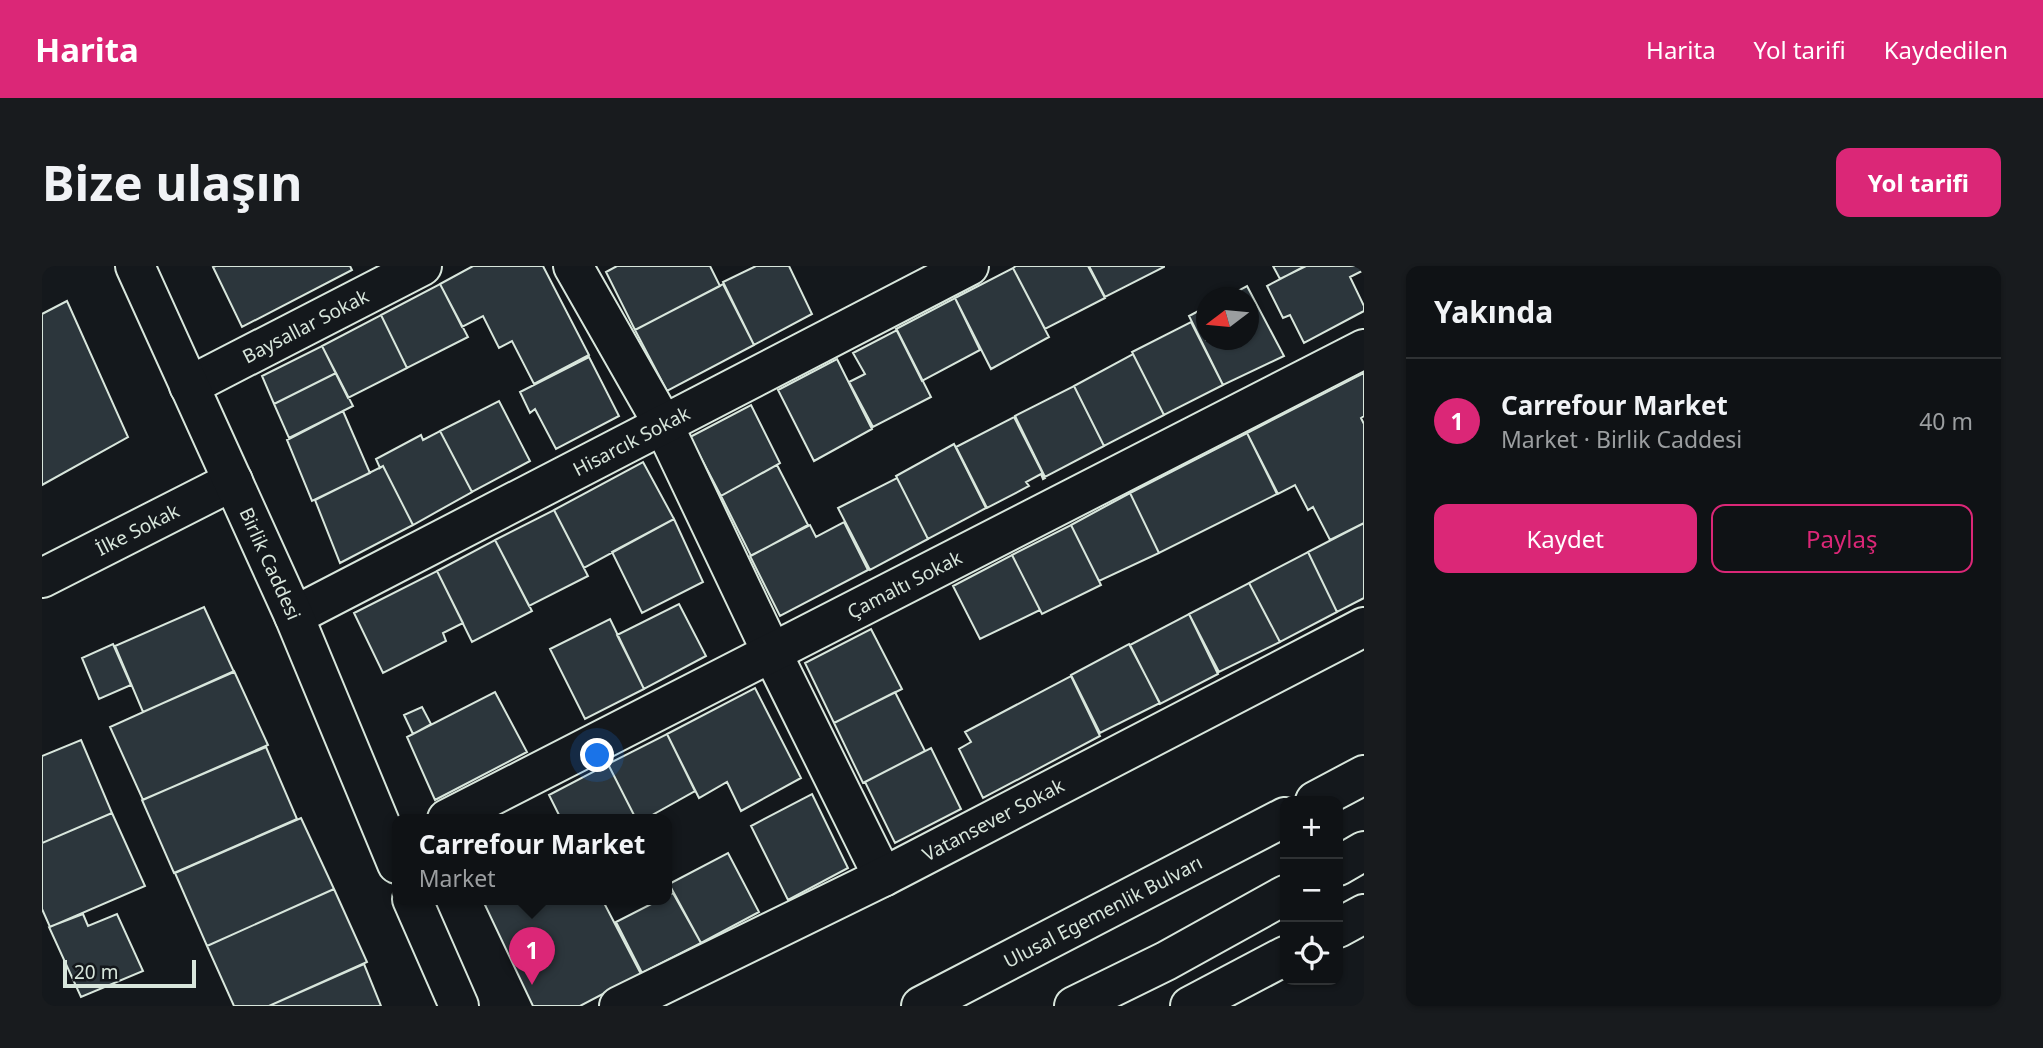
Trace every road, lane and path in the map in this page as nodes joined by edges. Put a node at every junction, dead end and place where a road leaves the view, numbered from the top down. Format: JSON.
{"nodes":[{"id":1,"x":135,"y":266,"type":"edge"},
{"id":2,"x":422,"y":266,"type":"edge"},
{"id":3,"x":573,"y":266,"type":"edge"},
{"id":4,"x":969,"y":266,"type":"edge"},
{"id":5,"x":1364,"y":349,"type":"edge"},
{"id":6,"x":189,"y":386,"type":"junction"},
{"id":7,"x":663,"y":424,"type":"junction"},
{"id":8,"x":233,"y":481,"type":"junction"},
{"id":9,"x":42,"y":578,"type":"edge"},
{"id":10,"x":294,"y":616,"type":"junction"},
{"id":11,"x":1364,"y":626,"type":"edge"},
{"id":12,"x":771,"y":651,"type":"junction"},
{"id":13,"x":1364,"y":775,"type":"edge"},
{"id":14,"x":1324,"y":796,"type":"edge"},
{"id":15,"x":457,"y":814,"type":"edge"},
{"id":16,"x":1280,"y":820,"type":"edge"},
{"id":17,"x":392,"y":845,"type":"edge"},
{"id":18,"x":1364,"y":851,"type":"edge"},
{"id":19,"x":1343,"y":863,"type":"edge"},
{"id":20,"x":883,"y":877,"type":"junction"},
{"id":21,"x":1280,"y":898,"type":"edge"},
{"id":22,"x":415,"y":905,"type":"edge"},
{"id":23,"x":1364,"y":914,"type":"edge"},
{"id":24,"x":1343,"y":925,"type":"edge"},
{"id":25,"x":1280,"y":959,"type":"edge"},
{"id":26,"x":458,"y":1006,"type":"edge"},
{"id":27,"x":620,"y":1006,"type":"edge"},
{"id":28,"x":921,"y":1006,"type":"edge"},
{"id":29,"x":1074,"y":1006,"type":"edge"},
{"id":30,"x":1190,"y":1006,"type":"edge"}],
"edges":[{"from":1,"to":6,"type":"street","name":"Birlik Caddesi"},
{"from":2,"to":6,"type":"street","name":"Baysallar Sokak"},
{"from":3,"to":7,"type":"street"},
{"from":4,"to":7,"type":"street","name":"Hisarcık Sokak"},
{"from":5,"to":12,"type":"street","name":"Çamaltı Sokak"},
{"from":6,"to":8,"type":"street","name":"Birlik Caddesi"},
{"from":7,"to":10,"type":"street","name":"Hisarcık Sokak"},
{"from":7,"to":12,"type":"street"},
{"from":8,"to":9,"type":"street","name":"İlke Sokak"},
{"from":8,"to":10,"type":"street","name":"Birlik Caddesi"},
{"from":10,"to":17,"type":"street","name":"Birlik Caddesi"},
{"from":11,"to":20,"type":"street","name":"Vatansever Sokak"},
{"from":12,"to":15,"type":"street","name":"Çamaltı Sokak"},
{"from":12,"to":20,"type":"street"},
{"from":13,"to":14,"type":"street"},
{"from":16,"to":28,"type":"street","name":"Ulusal Egemenlik Bulvarı"},
{"from":18,"to":19,"type":"street"},
{"from":20,"to":27,"type":"street","name":"Vatansever Sokak"},
{"from":21,"to":29,"type":"street"},
{"from":22,"to":26,"type":"street"},
{"from":23,"to":24,"type":"street"},
{"from":25,"to":30,"type":"street"}]}
